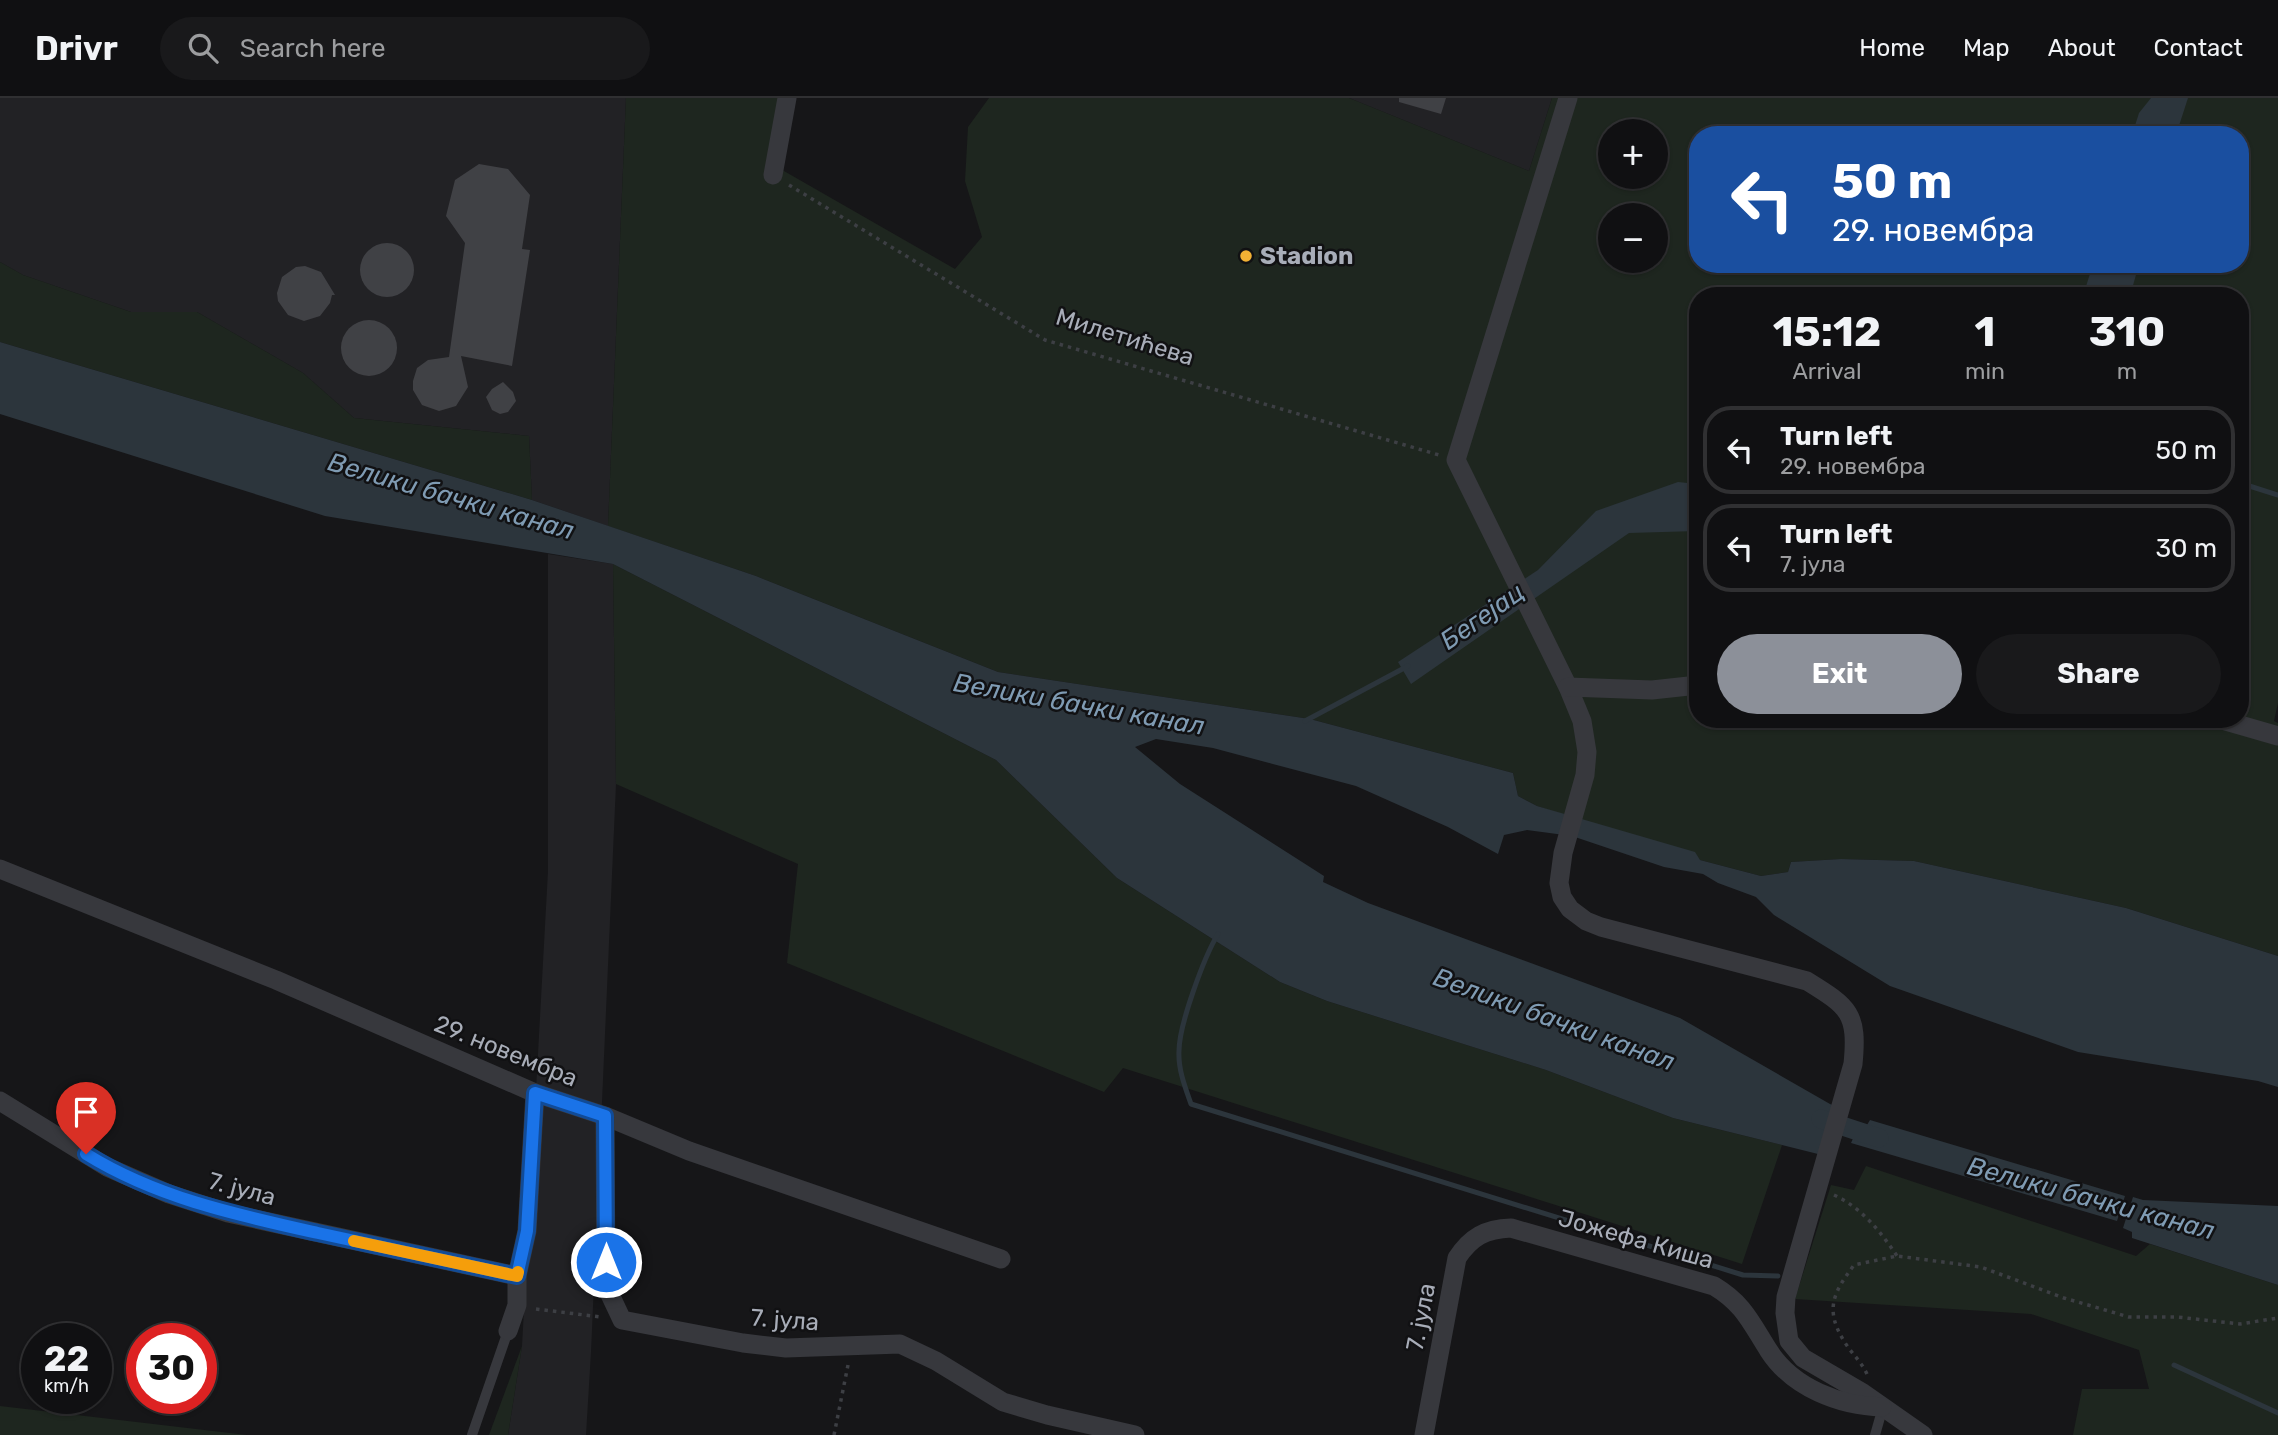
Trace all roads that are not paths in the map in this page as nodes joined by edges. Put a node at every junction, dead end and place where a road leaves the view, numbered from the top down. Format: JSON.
{"nodes":[{"id":1,"x":787,"y":98,"type":"edge"},
{"id":2,"x":1568,"y":98,"type":"edge"},
{"id":3,"x":773,"y":175,"type":"road end"},
{"id":4,"x":1689,"y":686,"type":"edge"},
{"id":5,"x":1568,"y":687,"type":"junction"},
{"id":6,"x":2249,"y":728,"type":"edge"},
{"id":7,"x":2278,"y":736,"type":"edge"},
{"id":8,"x":0,"y":869,"type":"edge"},
{"id":9,"x":535,"y":1093,"type":"junction"},
{"id":10,"x":0,"y":1101,"type":"edge"},
{"id":11,"x":605,"y":1116,"type":"junction"},
{"id":12,"x":1496,"y":1229,"type":"joint"},
{"id":13,"x":1002,"y":1259,"type":"dead end"},
{"id":14,"x":517,"y":1276,"type":"junction"},
{"id":15,"x":508,"y":1331,"type":"joint"},
{"id":16,"x":1883,"y":1407,"type":"junction"},
{"id":17,"x":472,"y":1435,"type":"edge"},
{"id":18,"x":1135,"y":1435,"type":"edge"},
{"id":19,"x":1424,"y":1435,"type":"edge"},
{"id":20,"x":1875,"y":1435,"type":"edge"},
{"id":21,"x":1923,"y":1435,"type":"edge"}],
"edges":[{"from":1,"to":3,"type":"street"},
{"from":2,"to":5,"type":"street"},
{"from":4,"to":5,"type":"street"},
{"from":5,"to":16,"type":"street"},
{"from":6,"to":7,"type":"street"},
{"from":8,"to":9,"type":"street","name":"29. новембра"},
{"from":9,"to":11,"type":"street","name":"29. новембра"},
{"from":9,"to":14,"type":"street"},
{"from":10,"to":14,"type":"street","name":"7. јула"},
{"from":11,"to":13,"type":"street","name":"29. новембра"},
{"from":11,"to":18,"type":"street","name":"7. јула"},
{"from":12,"to":16,"type":"street","name":"Јожефа Киша"},
{"from":12,"to":19,"type":"street","name":"7. јула"},
{"from":14,"to":15,"type":"street"},
{"from":15,"to":17,"type":"lane"},
{"from":16,"to":20,"type":"lane"},
{"from":16,"to":21,"type":"street"}]}
